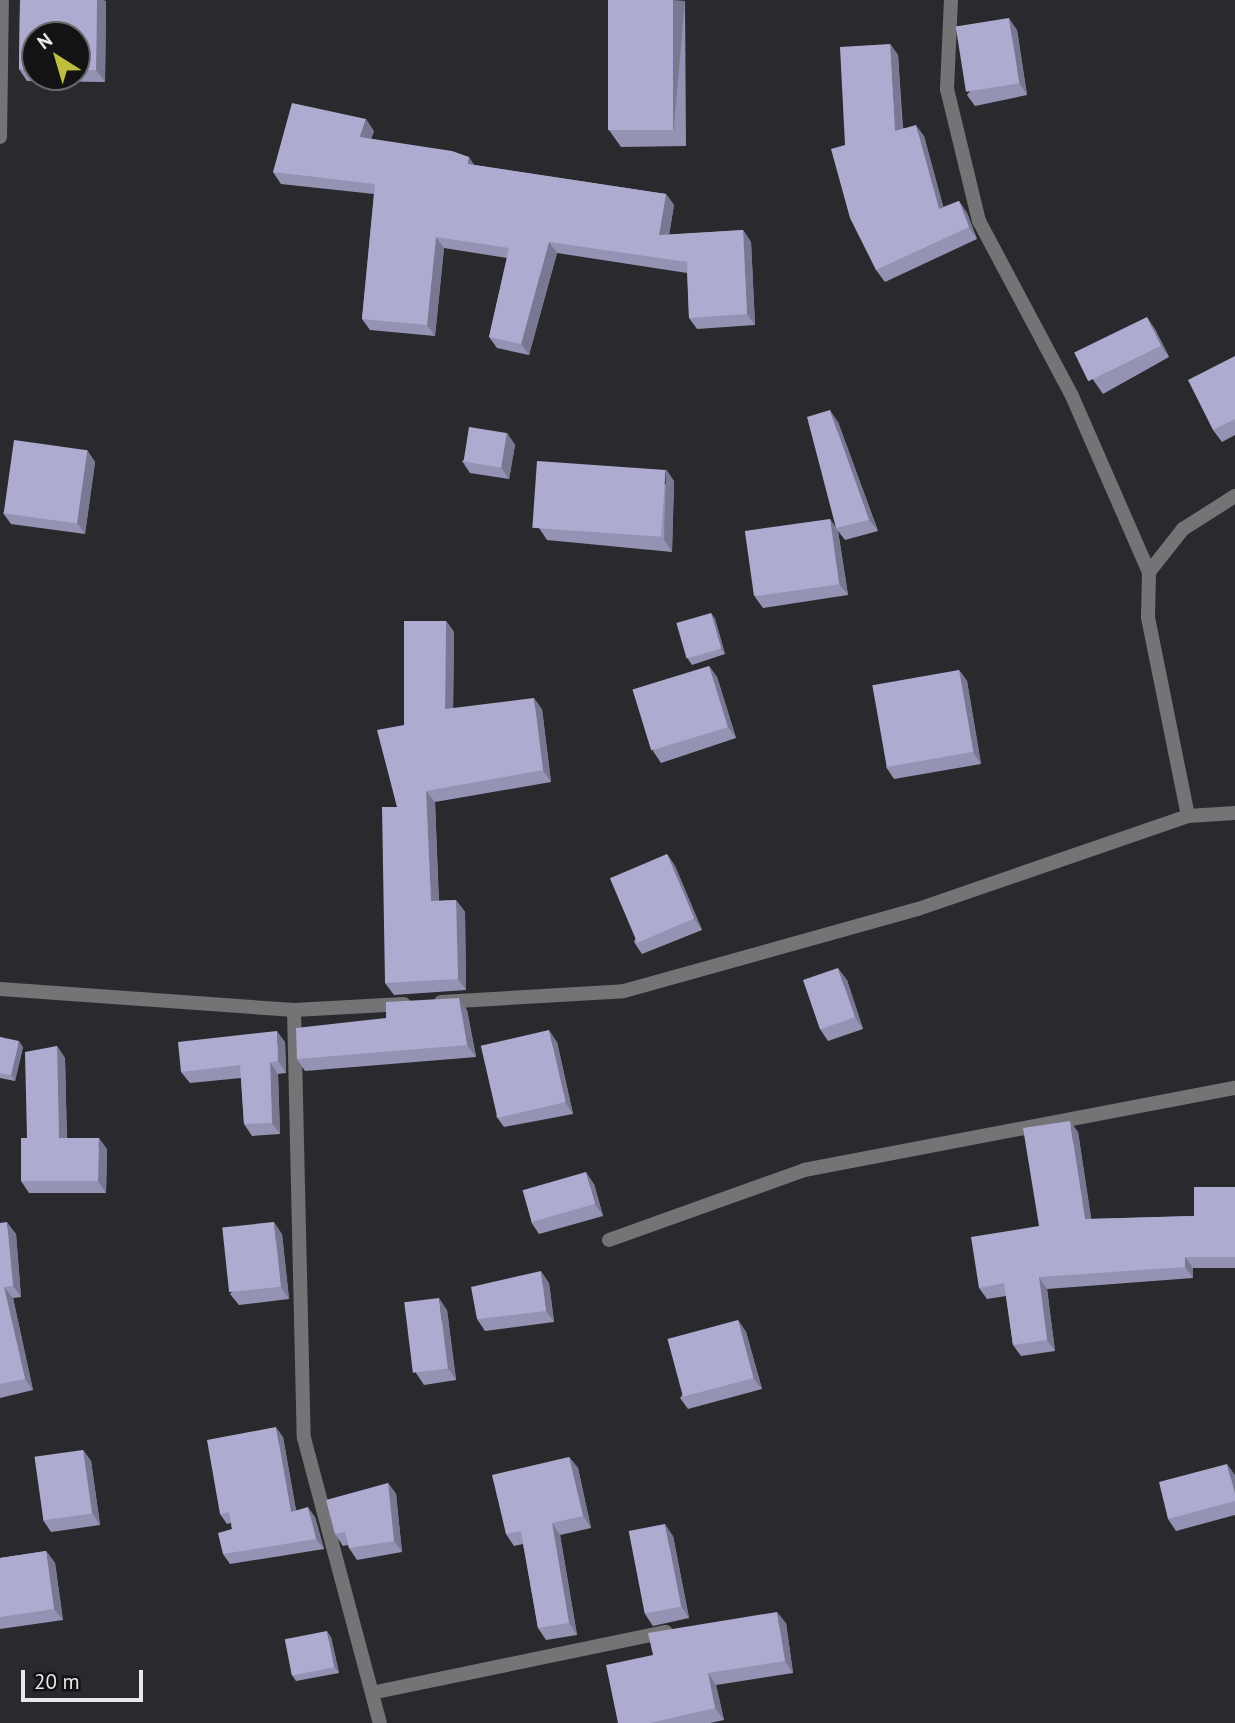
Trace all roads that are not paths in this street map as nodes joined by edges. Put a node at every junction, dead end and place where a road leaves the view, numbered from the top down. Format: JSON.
{"nodes":[{"id":1,"x":2,"y":0,"type":"edge"},
{"id":2,"x":951,"y":0,"type":"edge"},
{"id":3,"x":0,"y":137,"type":"edge"},
{"id":4,"x":1235,"y":496,"type":"edge"},
{"id":5,"x":1149,"y":572,"type":"junction"},
{"id":6,"x":1235,"y":813,"type":"edge"},
{"id":7,"x":1188,"y":816,"type":"junction"},
{"id":8,"x":0,"y":989,"type":"edge"},
{"id":9,"x":294,"y":1010,"type":"junction"},
{"id":10,"x":1235,"y":1088,"type":"edge"},
{"id":11,"x":609,"y":1240,"type":"dead end"},
{"id":12,"x":687,"y":1628,"type":"edge"},
{"id":13,"x":376,"y":1692,"type":"junction"},
{"id":14,"x":380,"y":1723,"type":"edge"}],
"edges":[{"from":1,"to":3,"type":"street"},
{"from":2,"to":5,"type":"street"},
{"from":4,"to":5,"type":"street"},
{"from":5,"to":7,"type":"street"},
{"from":6,"to":7,"type":"street"},
{"from":7,"to":9,"type":"street"},
{"from":8,"to":9,"type":"street"},
{"from":9,"to":13,"type":"street"},
{"from":10,"to":11,"type":"street"},
{"from":12,"to":13,"type":"street"},
{"from":13,"to":14,"type":"street"}]}
